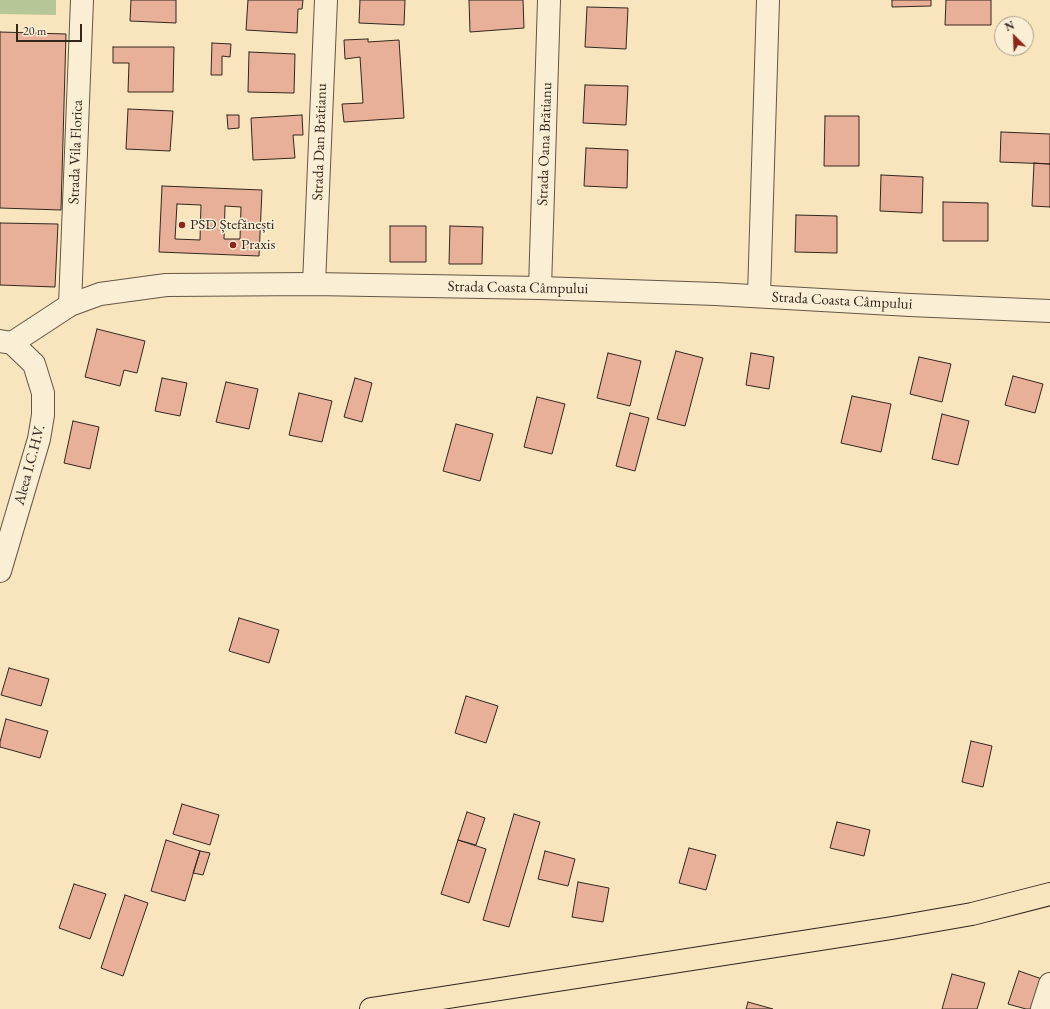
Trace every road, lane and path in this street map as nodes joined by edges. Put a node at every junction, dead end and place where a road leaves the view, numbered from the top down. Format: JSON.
{"nodes":[{"id":1,"x":82,"y":0,"type":"edge"},
{"id":2,"x":326,"y":0,"type":"edge"},
{"id":3,"x":549,"y":0,"type":"edge"},
{"id":4,"x":768,"y":0,"type":"edge"},
{"id":5,"x":314,"y":284,"type":"junction"},
{"id":6,"x":540,"y":288,"type":"junction"},
{"id":7,"x":759,"y":296,"type":"junction"},
{"id":8,"x":70,"y":305,"type":"junction"},
{"id":9,"x":1050,"y":311,"type":"edge"},
{"id":10,"x":6,"y":342,"type":"edge"},
{"id":11,"x":0,"y":571,"type":"edge"},
{"id":12,"x":1050,"y":894,"type":"edge"},
{"id":13,"x":1050,"y":984,"type":"edge"},
{"id":14,"x":370,"y":1009,"type":"edge"},
{"id":15,"x":1042,"y":1009,"type":"edge"}],
"edges":[{"from":1,"to":8,"type":"street","name":"Strada Vila Florica"},
{"from":2,"to":5,"type":"street","name":"Strada Dan Brătianu"},
{"from":3,"to":6,"type":"street","name":"Strada Oana Brătianu"},
{"from":4,"to":7,"type":"street"},
{"from":5,"to":6,"type":"street","name":"Strada Coasta Câmpului"},
{"from":5,"to":8,"type":"street","name":"Strada Coasta Câmpului"},
{"from":6,"to":7,"type":"street","name":"Strada Coasta Câmpului"},
{"from":7,"to":9,"type":"street","name":"Strada Coasta Câmpului"},
{"from":8,"to":10,"type":"street","name":"Strada Coasta Câmpului"},
{"from":10,"to":11,"type":"street","name":"Aleea I.C.H.V."},
{"from":12,"to":14,"type":"main road"},
{"from":13,"to":15,"type":"street"}]}
